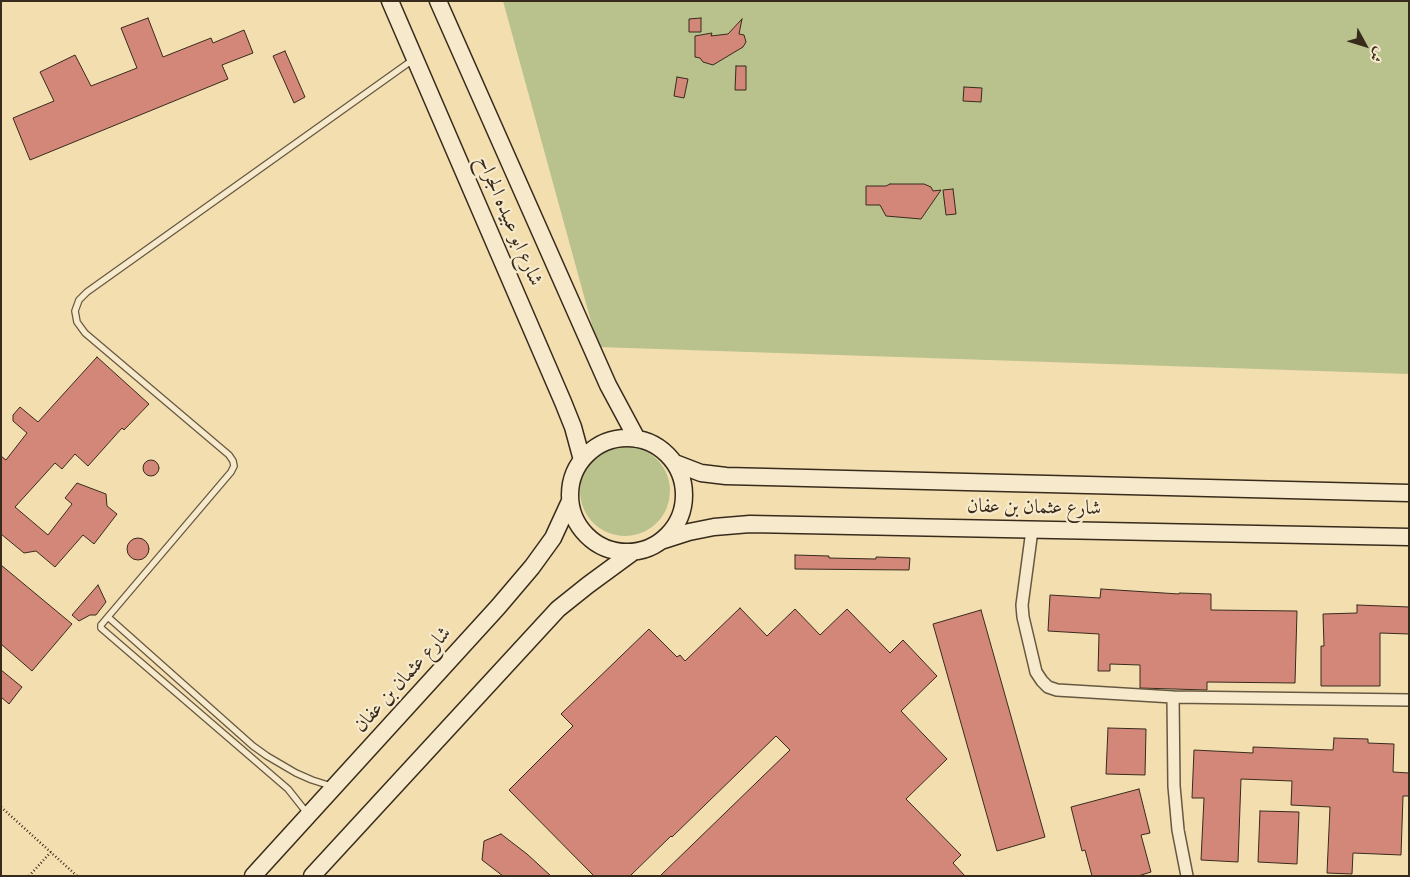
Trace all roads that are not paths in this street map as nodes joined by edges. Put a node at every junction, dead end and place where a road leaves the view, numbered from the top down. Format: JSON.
{"nodes":[{"id":1,"x":390,"y":1,"type":"edge"},
{"id":2,"x":438,"y":1,"type":"edge"},
{"id":3,"x":415,"y":58,"type":"junction"},
{"id":4,"x":637,"y":439,"type":"junction"},
{"id":5,"x":582,"y":460,"type":"junction"},
{"id":6,"x":675,"y":463,"type":"junction"},
{"id":7,"x":1409,"y":493,"type":"edge"},
{"id":8,"x":570,"y":501,"type":"junction"},
{"id":9,"x":1032,"y":530,"type":"junction"},
{"id":10,"x":1409,"y":537,"type":"edge"},
{"id":11,"x":662,"y":541,"type":"junction"},
{"id":12,"x":633,"y":552,"type":"junction"},
{"id":13,"x":108,"y":617,"type":"junction"},
{"id":14,"x":1173,"y":697,"type":"junction"},
{"id":15,"x":1409,"y":700,"type":"edge"},
{"id":16,"x":335,"y":787,"type":"junction"},
{"id":17,"x":308,"y":814,"type":"junction"},
{"id":18,"x":253,"y":876,"type":"edge"},
{"id":19,"x":312,"y":876,"type":"edge"},
{"id":20,"x":1187,"y":876,"type":"edge"}],
"edges":[{"from":1,"to":3,"type":"main road","name":"شارع ابو عبيده الجراح"},
{"from":2,"to":4,"type":"main road","name":"شارع ابو عبيده الجراح"},
{"from":3,"to":5,"type":"main road","name":"شارع ابو عبيده الجراح"},
{"from":3,"to":13,"type":"lane"},
{"from":4,"to":5,"type":"main road"},
{"from":4,"to":6,"type":"main road"},
{"from":5,"to":8,"type":"main road"},
{"from":6,"to":7,"type":"main road","name":"شارع عثمان بن عفان"},
{"from":6,"to":11,"type":"main road"},
{"from":8,"to":12,"type":"main road"},
{"from":8,"to":16,"type":"main road","name":"شارع عثمان بن عفان"},
{"from":9,"to":10,"type":"main road","name":"شارع عثمان بن عفان"},
{"from":9,"to":11,"type":"main road","name":"شارع عثمان بن عفان"},
{"from":9,"to":14,"type":"street"},
{"from":11,"to":12,"type":"main road"},
{"from":12,"to":19,"type":"main road"},
{"from":13,"to":16,"type":"lane"},
{"from":13,"to":17,"type":"lane"},
{"from":14,"to":15,"type":"street"},
{"from":14,"to":20,"type":"street"},
{"from":16,"to":17,"type":"main road","name":"شارع عثمان بن عفان"},
{"from":17,"to":18,"type":"main road","name":"شارع عثمان بن عفان"}]}
